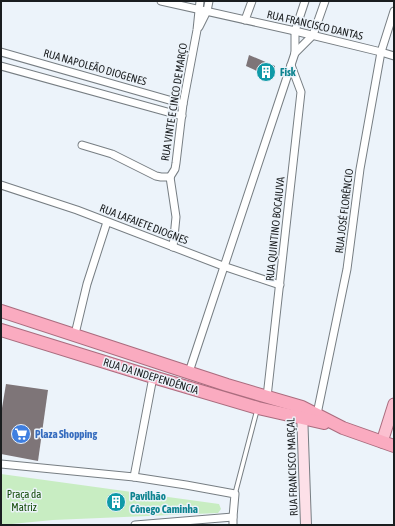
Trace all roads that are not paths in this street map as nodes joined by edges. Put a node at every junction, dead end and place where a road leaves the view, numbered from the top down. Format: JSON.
{"nodes":[{"id":1,"x":161,"y":1,"type":"edge"},
{"id":2,"x":200,"y":1,"type":"edge"},
{"id":3,"x":209,"y":1,"type":"edge"},
{"id":4,"x":252,"y":1,"type":"edge"},
{"id":5,"x":305,"y":1,"type":"edge"},
{"id":6,"x":324,"y":1,"type":"edge"},
{"id":7,"x":198,"y":9,"type":"junction"},
{"id":8,"x":394,"y":10,"type":"edge"},
{"id":9,"x":207,"y":11,"type":"junction"},
{"id":10,"x":246,"y":20,"type":"junction"},
{"id":11,"x":197,"y":30,"type":"junction"},
{"id":12,"x":295,"y":31,"type":"junction"},
{"id":13,"x":313,"y":36,"type":"junction"},
{"id":14,"x":1,"y":52,"type":"edge"},
{"id":15,"x":381,"y":52,"type":"junction"},
{"id":16,"x":295,"y":53,"type":"junction"},
{"id":17,"x":394,"y":56,"type":"edge"},
{"id":18,"x":291,"y":65,"type":"junction"},
{"id":19,"x":1,"y":66,"type":"edge"},
{"id":20,"x":136,"y":90,"type":"junction"},
{"id":21,"x":132,"y":102,"type":"junction"},
{"id":22,"x":183,"y":104,"type":"junction"},
{"id":23,"x":182,"y":116,"type":"junction"},
{"id":24,"x":82,"y":145,"type":"dead end"},
{"id":25,"x":170,"y":177,"type":"junction"},
{"id":26,"x":1,"y":185,"type":"edge"},
{"id":27,"x":107,"y":222,"type":"junction"},
{"id":28,"x":173,"y":247,"type":"junction"},
{"id":29,"x":224,"y":266,"type":"junction"},
{"id":30,"x":280,"y":285,"type":"junction"},
{"id":31,"x":1,"y":311,"type":"edge"},
{"id":32,"x":1,"y":330,"type":"edge"},
{"id":33,"x":75,"y":334,"type":"junction"},
{"id":34,"x":189,"y":372,"type":"junction"},
{"id":35,"x":153,"y":377,"type":"junction"},
{"id":36,"x":267,"y":397,"type":"junction"},
{"id":37,"x":394,"y":404,"type":"edge"},
{"id":38,"x":258,"y":408,"type":"junction"},
{"id":39,"x":302,"y":413,"type":"junction"},
{"id":40,"x":317,"y":414,"type":"junction"},
{"id":41,"x":343,"y":428,"type":"junction"},
{"id":42,"x":382,"y":442,"type":"junction"},
{"id":43,"x":394,"y":445,"type":"edge"},
{"id":44,"x":1,"y":464,"type":"edge"},
{"id":45,"x":134,"y":477,"type":"junction"},
{"id":46,"x":235,"y":494,"type":"junction"},
{"id":47,"x":233,"y":517,"type":"junction"},
{"id":48,"x":135,"y":525,"type":"edge"},
{"id":49,"x":233,"y":525,"type":"edge"},
{"id":50,"x":306,"y":525,"type":"edge"}],
"edges":[{"from":1,"to":7,"type":"street","name":"RUA FRANCISCO DANTAS"},
{"from":2,"to":7,"type":"street","name":"RUA VINTE E CINCO DE MARÇO"},
{"from":3,"to":9,"type":"street","name":"RUA VINTE E CINCO DE MARÇO"},
{"from":4,"to":10,"type":"street"},
{"from":5,"to":12,"type":"street"},
{"from":6,"to":13,"type":"street"},
{"from":7,"to":9,"type":"street","name":"RUA FRANCISCO DANTAS"},
{"from":7,"to":11,"type":"street","name":"RUA VINTE E CINCO DE MARÇO"},
{"from":8,"to":15,"type":"street","name":"RUA JOSÉ FLORÊNCIO"},
{"from":9,"to":10,"type":"street","name":"RUA FRANCISCO DANTAS"},
{"from":9,"to":11,"type":"street","name":"RUA VINTE E CINCO DE MARÇO"},
{"from":10,"to":12,"type":"street","name":"RUA FRANCISCO DANTAS"},
{"from":11,"to":22,"type":"street","name":"RUA VINTE E CINCO DE MARÇO"},
{"from":12,"to":13,"type":"street","name":"RUA FRANCISCO DANTAS"},
{"from":12,"to":16,"type":"street"},
{"from":13,"to":15,"type":"street","name":"RUA FRANCISCO DANTAS"},
{"from":13,"to":16,"type":"street"},
{"from":14,"to":20,"type":"street","name":"RUA NAPOLEÃO DIOGENES"},
{"from":15,"to":17,"type":"street","name":"RUA FRANCISCO DANTAS"},
{"from":15,"to":40,"type":"street","name":"RUA JOSÉ FLORÊNCIO"},
{"from":16,"to":18,"type":"street"},
{"from":18,"to":29,"type":"street"},
{"from":18,"to":30,"type":"street","name":"RUA QUINTINO BOCAIUVA"},
{"from":19,"to":21,"type":"street"},
{"from":20,"to":21,"type":"street"},
{"from":20,"to":22,"type":"street","name":"RUA NAPOLEÃO DIOGENES"},
{"from":21,"to":23,"type":"street"},
{"from":22,"to":23,"type":"street","name":"RUA VINTE E CINCO DE MARÇO"},
{"from":23,"to":25,"type":"street","name":"RUA VINTE E CINCO DE MARÇO"},
{"from":24,"to":25,"type":"street"},
{"from":25,"to":28,"type":"street"},
{"from":26,"to":27,"type":"street","name":"RUA LAFAIETE DIOGNES"},
{"from":27,"to":28,"type":"street","name":"RUA LAFAIETE DIOGNES"},
{"from":27,"to":33,"type":"street"},
{"from":28,"to":29,"type":"street","name":"RUA LAFAIETE DIOGNES"},
{"from":29,"to":30,"type":"street","name":"RUA LAFAIETE DIOGNES"},
{"from":29,"to":34,"type":"street"},
{"from":30,"to":36,"type":"street","name":"RUA QUINTINO BOCAIUVA"},
{"from":31,"to":33,"type":"highway","name":"RUA DA INDEPENDÊNCIA"},
{"from":32,"to":35,"type":"highway","name":"RUA DA INDEPENDÊNCIA"},
{"from":33,"to":34,"type":"highway","name":"RUA DA INDEPENDÊNCIA"},
{"from":34,"to":36,"type":"highway","name":"RUA DA INDEPENDÊNCIA"},
{"from":35,"to":38,"type":"highway","name":"RUA DA INDEPENDÊNCIA"},
{"from":35,"to":45,"type":"street"},
{"from":36,"to":39,"type":"highway","name":"RUA DA INDEPENDÊNCIA"},
{"from":37,"to":42,"type":"main road"},
{"from":38,"to":39,"type":"highway","name":"RUA DA INDEPENDÊNCIA"},
{"from":38,"to":46,"type":"lane"},
{"from":39,"to":40,"type":"highway"},
{"from":39,"to":41,"type":"highway"},
{"from":39,"to":50,"type":"main road","name":"RUA FRANCISCO MARÇAL"},
{"from":40,"to":41,"type":"highway"},
{"from":41,"to":42,"type":"highway"},
{"from":42,"to":43,"type":"highway"},
{"from":44,"to":45,"type":"street"},
{"from":45,"to":46,"type":"street"},
{"from":46,"to":47,"type":"street"},
{"from":47,"to":48,"type":"street"},
{"from":47,"to":49,"type":"street"}]}
